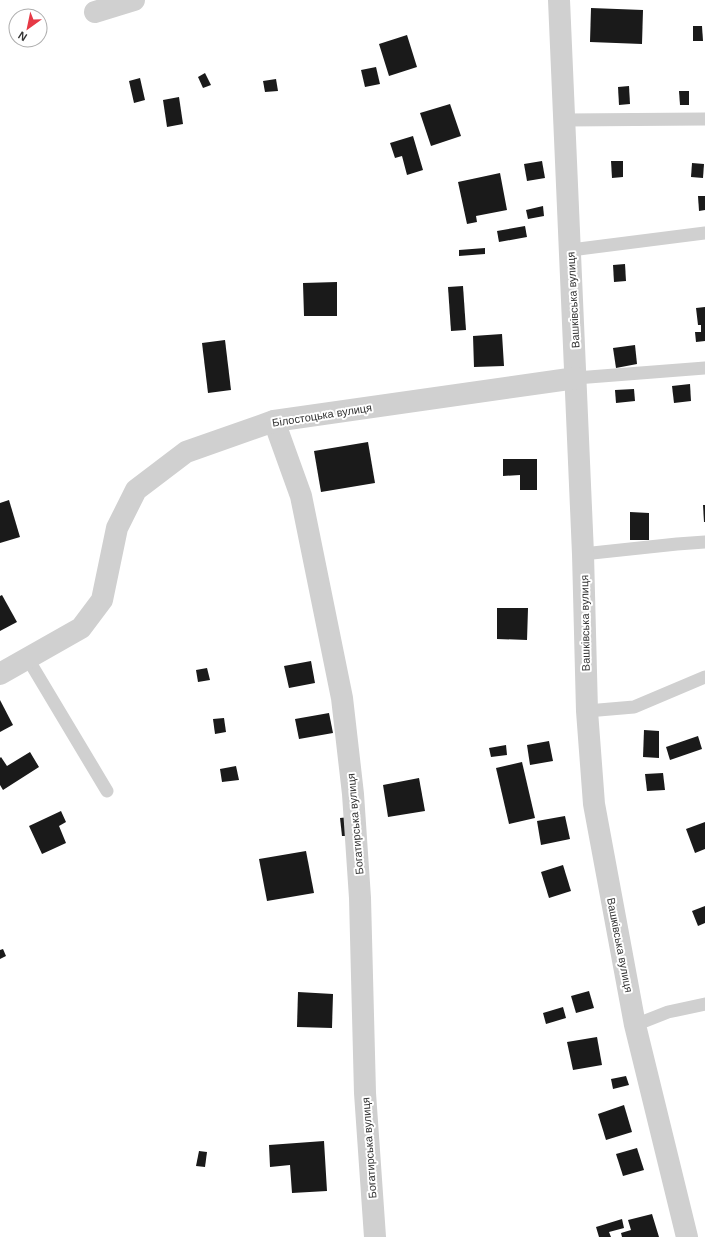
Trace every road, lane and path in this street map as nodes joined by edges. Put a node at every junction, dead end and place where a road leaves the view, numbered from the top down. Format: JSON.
{"nodes":[{"id":1,"x":134,"y":0,"type":"edge"},
{"id":2,"x":559,"y":0,"type":"edge"},
{"id":3,"x":95,"y":12,"type":"dead end"},
{"id":4,"x":705,"y":119,"type":"edge"},
{"id":5,"x":565,"y":120,"type":"junction"},
{"id":6,"x":705,"y":233,"type":"edge"},
{"id":7,"x":571,"y":250,"type":"junction"},
{"id":8,"x":705,"y":368,"type":"edge"},
{"id":9,"x":576,"y":378,"type":"junction"},
{"id":10,"x":274,"y":420,"type":"junction"},
{"id":11,"x":705,"y":542,"type":"edge"},
{"id":12,"x":583,"y":554,"type":"junction"},
{"id":13,"x":28,"y":659,"type":"junction"},
{"id":14,"x":0,"y":674,"type":"edge"},
{"id":15,"x":705,"y":677,"type":"edge"},
{"id":16,"x":586,"y":710,"type":"junction"},
{"id":17,"x":107,"y":792,"type":"dead end"},
{"id":18,"x":705,"y":1004,"type":"edge"},
{"id":19,"x":635,"y":1025,"type":"junction"},
{"id":20,"x":375,"y":1237,"type":"edge"},
{"id":21,"x":687,"y":1237,"type":"edge"}],
"edges":[{"from":1,"to":3,"type":"street"},
{"from":2,"to":5,"type":"street","name":"Вашківська вулиця"},
{"from":4,"to":5,"type":"lane"},
{"from":5,"to":7,"type":"street","name":"Вашківська вулиця"},
{"from":6,"to":7,"type":"lane"},
{"from":7,"to":9,"type":"street","name":"Вашківська вулиця"},
{"from":8,"to":9,"type":"lane"},
{"from":9,"to":10,"type":"street","name":"Білостоцька вулиця"},
{"from":9,"to":12,"type":"street","name":"Вашківська вулиця"},
{"from":10,"to":13,"type":"street","name":"Білостоцька вулиця"},
{"from":10,"to":20,"type":"street","name":"Богатирська вулиця"},
{"from":11,"to":12,"type":"lane"},
{"from":12,"to":16,"type":"street","name":"Вашківська вулиця"},
{"from":13,"to":14,"type":"street","name":"Білостоцька вулиця"},
{"from":13,"to":17,"type":"lane"},
{"from":15,"to":16,"type":"lane"},
{"from":16,"to":19,"type":"street","name":"Вашківська вулиця"},
{"from":18,"to":19,"type":"lane"},
{"from":19,"to":21,"type":"street","name":"Вашківська вулиця"}]}
